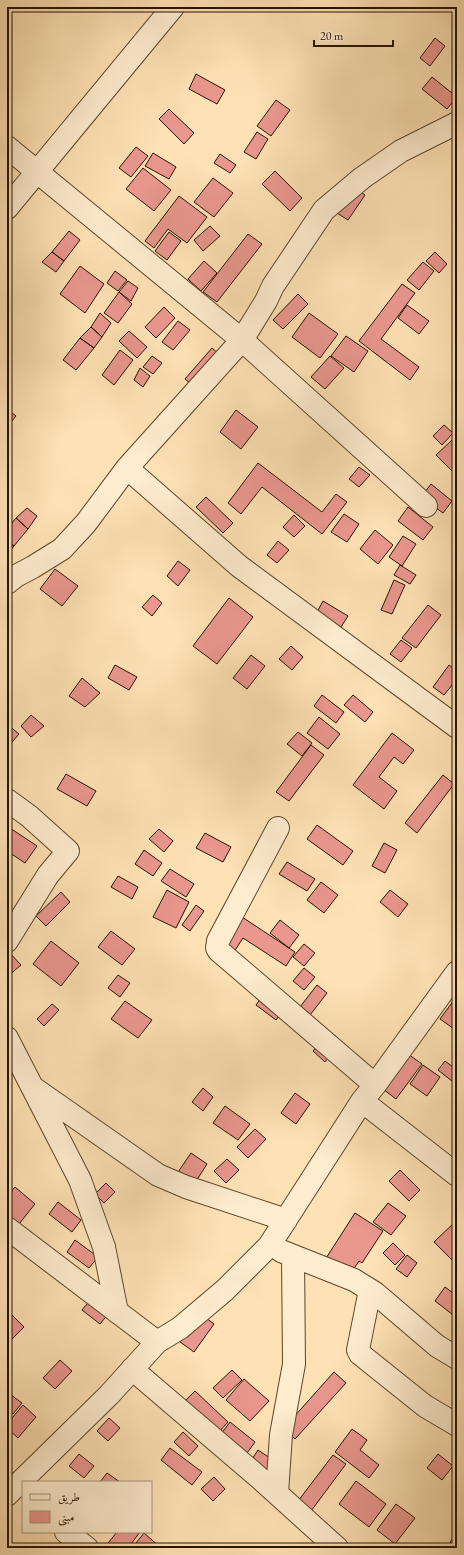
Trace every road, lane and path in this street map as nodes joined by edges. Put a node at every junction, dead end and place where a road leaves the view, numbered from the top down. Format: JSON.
{"nodes":[{"id":1,"x":173,"y":7,"type":"edge"},
{"id":2,"x":456,"y":127,"type":"edge"},
{"id":3,"x":7,"y":147,"type":"edge"},
{"id":4,"x":37,"y":172,"type":"junction"},
{"id":5,"x":7,"y":208,"type":"edge"},
{"id":6,"x":242,"y":340,"type":"junction"},
{"id":7,"x":127,"y":468,"type":"junction"},
{"id":8,"x":426,"y":506,"type":"dead end"},
{"id":9,"x":7,"y":583,"type":"edge"},
{"id":10,"x":457,"y":727,"type":"edge"},
{"id":11,"x":7,"y":800,"type":"edge"},
{"id":12,"x":278,"y":828,"type":"dead end"},
{"id":13,"x":7,"y":941,"type":"edge"},
{"id":14,"x":457,"y":972,"type":"edge"},
{"id":15,"x":7,"y":1038,"type":"edge"},
{"id":16,"x":32,"y":1087,"type":"junction"},
{"id":17,"x":368,"y":1093,"type":"junction"},
{"id":18,"x":457,"y":1175,"type":"edge"},
{"id":19,"x":286,"y":1220,"type":"junction"},
{"id":20,"x":7,"y":1228,"type":"edge"},
{"id":21,"x":269,"y":1246,"type":"junction"},
{"id":22,"x":293,"y":1256,"type":"junction"},
{"id":23,"x":370,"y":1290,"type":"junction"},
{"id":24,"x":117,"y":1312,"type":"junction"},
{"id":25,"x":157,"y":1342,"type":"junction"},
{"id":26,"x":457,"y":1358,"type":"edge"},
{"id":27,"x":132,"y":1369,"type":"junction"},
{"id":28,"x":457,"y":1425,"type":"edge"},
{"id":29,"x":23,"y":1481,"type":"edge"},
{"id":30,"x":22,"y":1482,"type":"edge"},
{"id":31,"x":12,"y":1492,"type":"edge"},
{"id":32,"x":277,"y":1493,"type":"junction"},
{"id":33,"x":67,"y":1533,"type":"edge"},
{"id":34,"x":327,"y":1545,"type":"edge"},
{"id":35,"x":87,"y":1548,"type":"edge"}],
"edges":[{"from":1,"to":4,"type":"street"},
{"from":2,"to":6,"type":"street"},
{"from":3,"to":4,"type":"street"},
{"from":4,"to":5,"type":"street"},
{"from":4,"to":6,"type":"street"},
{"from":6,"to":7,"type":"street"},
{"from":6,"to":8,"type":"street"},
{"from":7,"to":9,"type":"street"},
{"from":7,"to":10,"type":"street"},
{"from":11,"to":13,"type":"street"},
{"from":12,"to":17,"type":"street"},
{"from":14,"to":17,"type":"street"},
{"from":15,"to":16,"type":"street"},
{"from":16,"to":19,"type":"street"},
{"from":16,"to":24,"type":"street"},
{"from":17,"to":18,"type":"street"},
{"from":17,"to":19,"type":"street"},
{"from":19,"to":21,"type":"street"},
{"from":20,"to":24,"type":"street"},
{"from":21,"to":22,"type":"street"},
{"from":21,"to":25,"type":"street"},
{"from":22,"to":23,"type":"street"},
{"from":22,"to":32,"type":"street"},
{"from":23,"to":26,"type":"street"},
{"from":23,"to":28,"type":"street"},
{"from":24,"to":25,"type":"street"},
{"from":25,"to":27,"type":"street"},
{"from":27,"to":29,"type":"street"},
{"from":27,"to":32,"type":"street"},
{"from":30,"to":31,"type":"street"},
{"from":32,"to":34,"type":"street"},
{"from":33,"to":35,"type":"street"}]}
